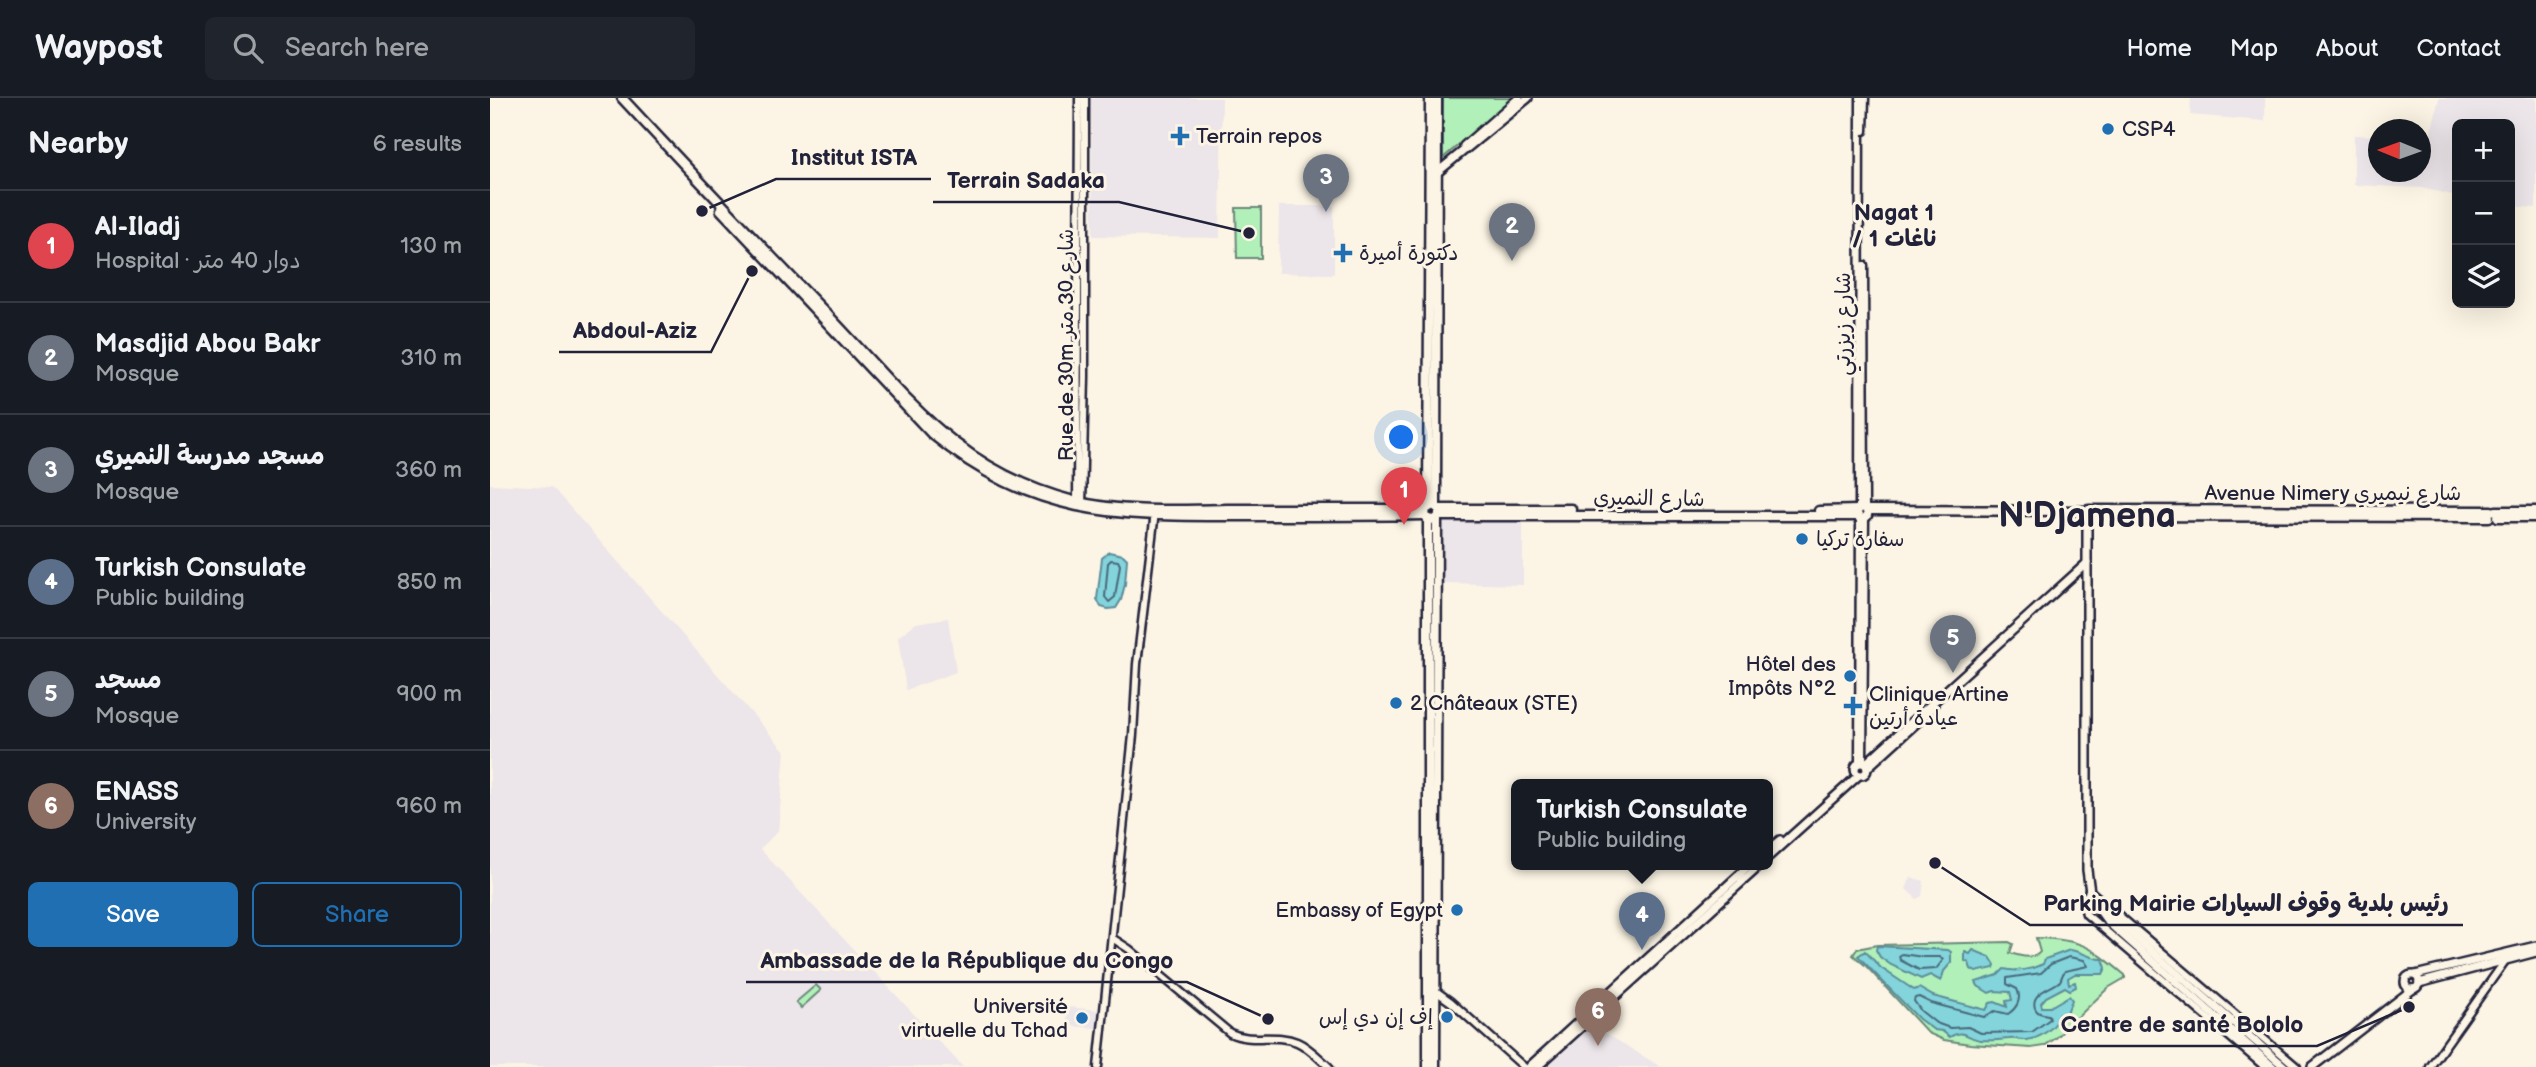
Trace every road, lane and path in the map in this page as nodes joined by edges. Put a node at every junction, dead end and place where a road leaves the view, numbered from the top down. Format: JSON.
{"nodes":[{"id":1,"x":616,"y":98,"type":"edge"},
{"id":2,"x":622,"y":98,"type":"edge"},
{"id":3,"x":1079,"y":98,"type":"edge"},
{"id":4,"x":1085,"y":98,"type":"edge"},
{"id":5,"x":1430,"y":98,"type":"edge"},
{"id":6,"x":1437,"y":98,"type":"edge"},
{"id":7,"x":1519,"y":98,"type":"edge"},
{"id":8,"x":1528,"y":98,"type":"edge"},
{"id":9,"x":1863,"y":98,"type":"edge"},
{"id":10,"x":1433,"y":172,"type":"junction"},
{"id":11,"x":1079,"y":505,"type":"junction"},
{"id":12,"x":2536,"y":511,"type":"edge"},
{"id":13,"x":1432,"y":512,"type":"junction"},
{"id":14,"x":1155,"y":513,"type":"junction"},
{"id":15,"x":1862,"y":513,"type":"junction"},
{"id":16,"x":2493,"y":514,"type":"junction"},
{"id":17,"x":2088,"y":515,"type":"junction"},
{"id":18,"x":2536,"y":517,"type":"edge"},
{"id":19,"x":2087,"y":566,"type":"junction"},
{"id":20,"x":1861,"y":767,"type":"junction"},
{"id":21,"x":1773,"y":846,"type":"edge"},
{"id":22,"x":1773,"y":852,"type":"edge"},
{"id":23,"x":1751,"y":870,"type":"edge"},
{"id":24,"x":2089,"y":890,"type":"junction"},
{"id":25,"x":2104,"y":914,"type":"junction"},
{"id":26,"x":1112,"y":938,"type":"junction"},
{"id":27,"x":2536,"y":946,"type":"edge"},
{"id":28,"x":2536,"y":952,"type":"edge"},
{"id":29,"x":2505,"y":961,"type":"junction"},
{"id":30,"x":2415,"y":975,"type":"junction"},
{"id":31,"x":2420,"y":983,"type":"junction"},
{"id":32,"x":2409,"y":987,"type":"junction"},
{"id":33,"x":1432,"y":989,"type":"junction"},
{"id":34,"x":1098,"y":1067,"type":"edge"},
{"id":35,"x":1329,"y":1067,"type":"edge"},
{"id":36,"x":1428,"y":1067,"type":"edge"},
{"id":37,"x":1435,"y":1067,"type":"edge"},
{"id":38,"x":1529,"y":1067,"type":"edge"},
{"id":39,"x":2265,"y":1067,"type":"edge"},
{"id":40,"x":2273,"y":1067,"type":"edge"},
{"id":41,"x":2285,"y":1067,"type":"edge"},
{"id":42,"x":2297,"y":1067,"type":"edge"},
{"id":43,"x":2312,"y":1067,"type":"edge"},
{"id":44,"x":2430,"y":1067,"type":"edge"}],
"edges":[{"from":1,"to":11,"type":"main road"},
{"from":2,"to":11,"type":"main road"},
{"from":3,"to":11,"type":"street","name":"Rue de 30m شارع 30 متر"},
{"from":4,"to":11,"type":"street","name":"Rue de 30m شارع 30 متر"},
{"from":5,"to":10,"type":"main road"},
{"from":6,"to":10,"type":"main road"},
{"from":7,"to":10,"type":"main road"},
{"from":8,"to":10,"type":"main road"},
{"from":9,"to":15,"type":"street","name":"شارع زيزرتي"},
{"from":10,"to":13,"type":"main road"},
{"from":11,"to":14,"type":"main road","name":"شارع النميري"},
{"from":12,"to":16,"type":"main road","name":"Avenue Nimery شارع نيميري"},
{"from":13,"to":14,"type":"main road","name":"شارع النميري"},
{"from":13,"to":15,"type":"main road","name":"شارع النميري"},
{"from":13,"to":33,"type":"main road"},
{"from":14,"to":26,"type":"street"},
{"from":15,"to":17,"type":"main road","name":"Avenue Nimery شارع نيميري"},
{"from":15,"to":20,"type":"street","name":"شارع زيزرتي"},
{"from":16,"to":17,"type":"main road","name":"Avenue Nimery شارع نيميري"},
{"from":16,"to":18,"type":"main road","name":"Avenue Nimery شارع نيميري"},
{"from":17,"to":19,"type":"main road"},
{"from":19,"to":20,"type":"main road"},
{"from":19,"to":24,"type":"main road"},
{"from":20,"to":21,"type":"main road"},
{"from":20,"to":22,"type":"main road"},
{"from":23,"to":38,"type":"main road"},
{"from":24,"to":25,"type":"main road"},
{"from":24,"to":39,"type":"street"},
{"from":24,"to":42,"type":"street"},
{"from":25,"to":40,"type":"main road"},
{"from":25,"to":41,"type":"main road"},
{"from":26,"to":34,"type":"street"},
{"from":26,"to":35,"type":"street"},
{"from":27,"to":30,"type":"main road"},
{"from":28,"to":29,"type":"main road"},
{"from":29,"to":31,"type":"main road"},
{"from":29,"to":44,"type":"street"},
{"from":30,"to":31,"type":"main road"},
{"from":30,"to":32,"type":"main road"},
{"from":31,"to":32,"type":"main road"},
{"from":32,"to":43,"type":"main road"},
{"from":33,"to":36,"type":"main road"},
{"from":33,"to":37,"type":"main road"},
{"from":33,"to":38,"type":"street"}]}
